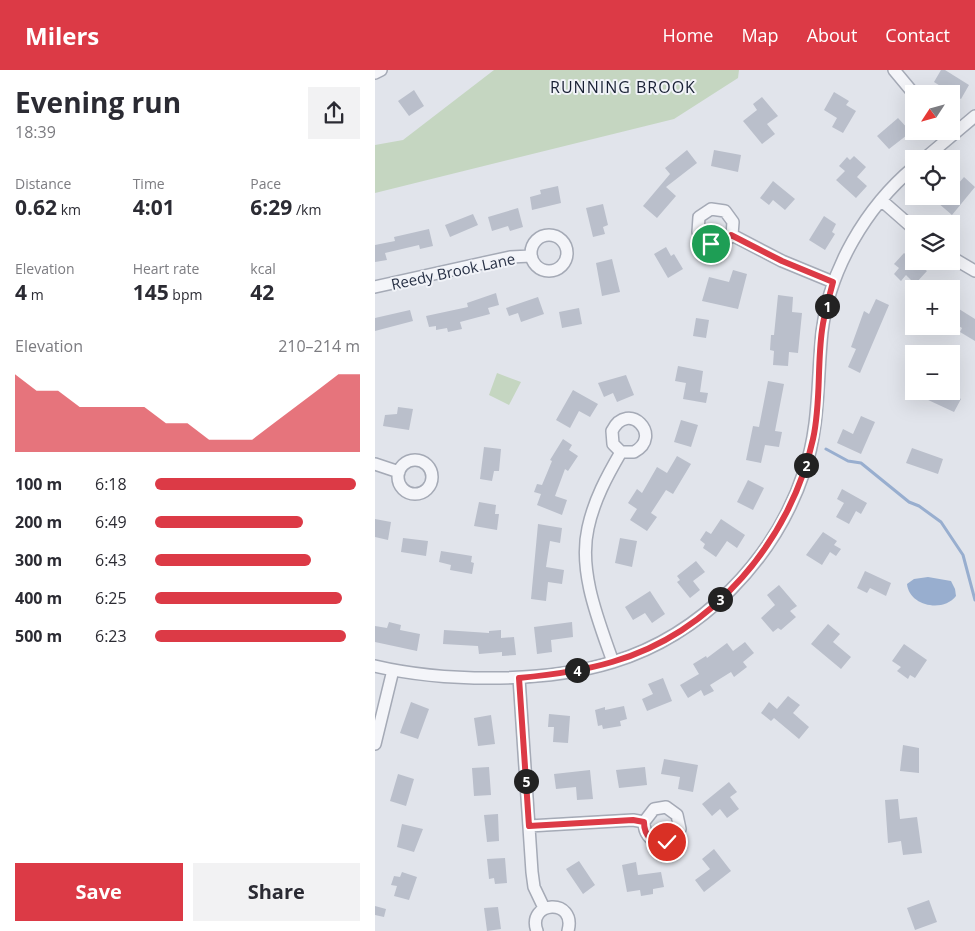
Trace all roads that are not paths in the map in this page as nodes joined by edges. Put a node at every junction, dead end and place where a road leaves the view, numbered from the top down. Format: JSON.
{"nodes":[{"id":1,"x":381,"y":70,"type":"edge"},
{"id":2,"x":894,"y":70,"type":"edge"},
{"id":3,"x":375,"y":73,"type":"edge"},
{"id":4,"x":906,"y":85,"type":"edge"},
{"id":5,"x":975,"y":116,"type":"edge"},
{"id":6,"x":960,"y":126,"type":"edge"},
{"id":7,"x":941,"y":140,"type":"edge"},
{"id":8,"x":932,"y":150,"type":"edge"},
{"id":9,"x":905,"y":176,"type":"edge"},
{"id":10,"x":881,"y":200,"type":"junction"},
{"id":11,"x":905,"y":221,"type":"edge"},
{"id":12,"x":731,"y":235,"type":"dead end"},
{"id":13,"x":531,"y":256,"type":"dead end"},
{"id":14,"x":960,"y":262,"type":"edge"},
{"id":15,"x":975,"y":271,"type":"edge"},
{"id":16,"x":833,"y":282,"type":"junction"},
{"id":17,"x":375,"y":287,"type":"edge"},
{"id":18,"x":621,"y":452,"type":"dead end"},
{"id":19,"x":375,"y":464,"type":"edge"},
{"id":20,"x":399,"y":472,"type":"dead end"},
{"id":21,"x":613,"y":662,"type":"junction"},
{"id":22,"x":375,"y":666,"type":"edge"},
{"id":23,"x":393,"y":670,"type":"junction"},
{"id":24,"x":519,"y":678,"type":"junction"},
{"id":25,"x":375,"y":744,"type":"edge"},
{"id":26,"x":644,"y":822,"type":"dead end"},
{"id":27,"x":529,"y":826,"type":"junction"},
{"id":28,"x":544,"y":908,"type":"junction"},
{"id":29,"x":537,"y":931,"type":"edge"},
{"id":30,"x":569,"y":931,"type":"edge"}],
"edges":[{"from":1,"to":3,"type":"street"},
{"from":2,"to":4,"type":"street"},
{"from":5,"to":6,"type":"street"},
{"from":7,"to":8,"type":"street"},
{"from":9,"to":10,"type":"street"},
{"from":10,"to":11,"type":"street"},
{"from":10,"to":16,"type":"street"},
{"from":12,"to":16,"type":"street"},
{"from":13,"to":17,"type":"street","name":"Reedy Brook Lane"},
{"from":14,"to":15,"type":"street"},
{"from":16,"to":21,"type":"street"},
{"from":18,"to":21,"type":"street"},
{"from":19,"to":20,"type":"street"},
{"from":21,"to":24,"type":"street"},
{"from":22,"to":23,"type":"street"},
{"from":23,"to":24,"type":"street"},
{"from":23,"to":25,"type":"street"},
{"from":24,"to":27,"type":"street"},
{"from":26,"to":27,"type":"street"},
{"from":27,"to":28,"type":"street"},
{"from":28,"to":29,"type":"street"},
{"from":28,"to":30,"type":"street"}]}
